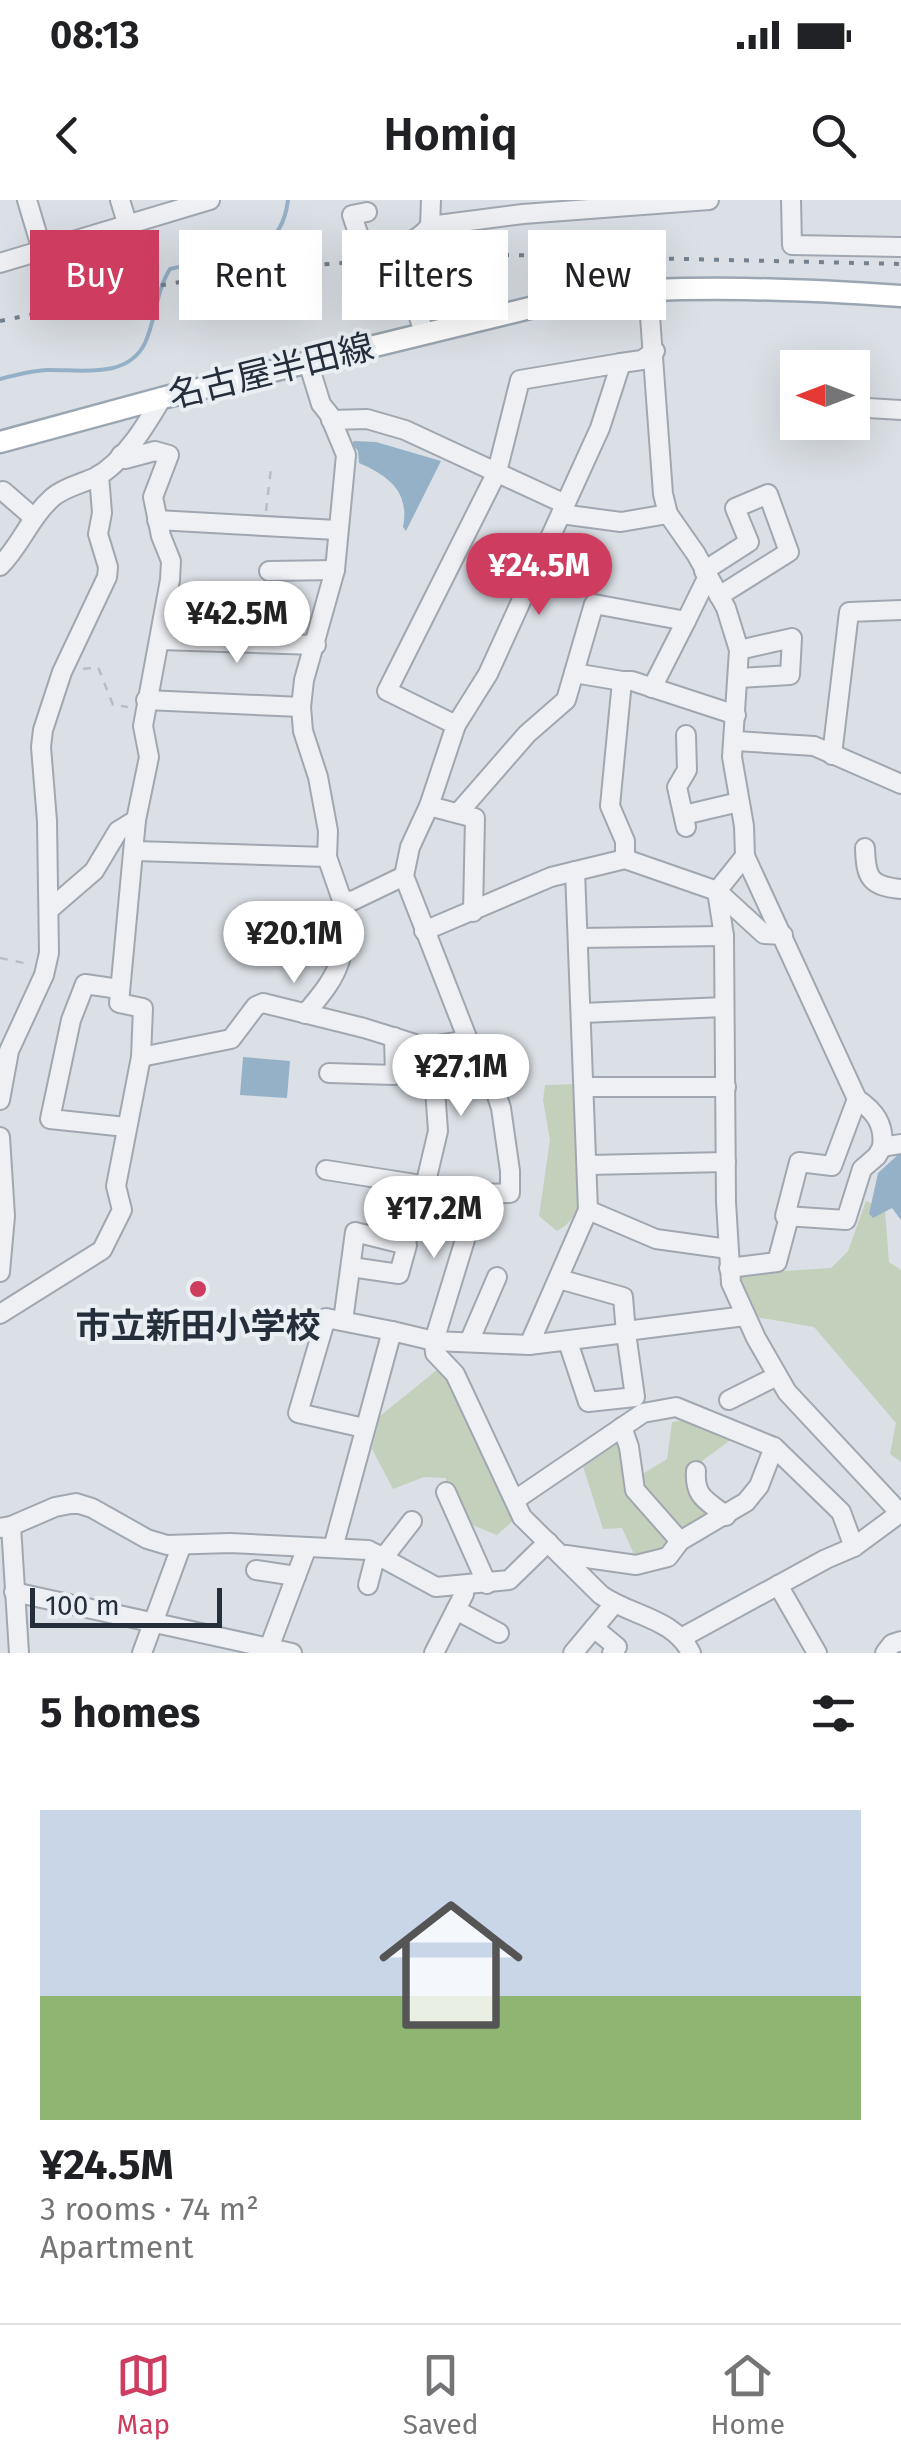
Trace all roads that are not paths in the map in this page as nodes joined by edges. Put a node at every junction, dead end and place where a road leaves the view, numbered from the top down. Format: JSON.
{"nodes":[{"id":1,"x":26,"y":200,"type":"edge"},
{"id":2,"x":120,"y":200,"type":"edge"},
{"id":3,"x":210,"y":200,"type":"edge"},
{"id":4,"x":431,"y":200,"type":"edge"},
{"id":5,"x":791,"y":200,"type":"edge"},
{"id":6,"x":698,"y":201,"type":"edge"},
{"id":7,"x":628,"y":204,"type":"edge"},
{"id":8,"x":366,"y":212,"type":"dead end"},
{"id":9,"x":128,"y":226,"type":"junction"},
{"id":10,"x":36,"y":230,"type":"edge"},
{"id":11,"x":114,"y":230,"type":"edge"},
{"id":12,"x":357,"y":230,"type":"edge"},
{"id":13,"x":425,"y":230,"type":"edge"},
{"id":14,"x":440,"y":230,"type":"edge"},
{"id":15,"x":901,"y":247,"type":"edge"},
{"id":16,"x":30,"y":254,"type":"edge"},
{"id":17,"x":0,"y":263,"type":"edge"},
{"id":18,"x":666,"y":289,"type":"edge"},
{"id":19,"x":901,"y":296,"type":"edge"},
{"id":20,"x":528,"y":308,"type":"edge"},
{"id":21,"x":421,"y":320,"type":"edge"},
{"id":22,"x":652,"y":320,"type":"edge"},
{"id":23,"x":424,"y":333,"type":"junction"},
{"id":24,"x":655,"y":351,"type":"junction"},
{"id":25,"x":308,"y":362,"type":"junction"},
{"id":26,"x":621,"y":363,"type":"junction"},
{"id":27,"x":162,"y":398,"type":"junction"},
{"id":28,"x":870,"y":409,"type":"edge"},
{"id":29,"x":901,"y":410,"type":"edge"},
{"id":30,"x":331,"y":420,"type":"junction"},
{"id":31,"x":0,"y":442,"type":"edge"},
{"id":32,"x":120,"y":455,"type":"junction"},
{"id":33,"x":497,"y":472,"type":"junction"},
{"id":34,"x":99,"y":475,"type":"junction"},
{"id":35,"x":3,"y":492,"type":"dead end"},
{"id":36,"x":563,"y":509,"type":"junction"},
{"id":37,"x":668,"y":514,"type":"junction"},
{"id":38,"x":33,"y":517,"type":"junction"},
{"id":39,"x":158,"y":520,"type":"junction"},
{"id":40,"x":337,"y":530,"type":"junction"},
{"id":41,"x":0,"y":566,"type":"edge"},
{"id":42,"x":335,"y":570,"type":"junction"},
{"id":43,"x":269,"y":571,"type":"dead end"},
{"id":44,"x":706,"y":573,"type":"junction"},
{"id":45,"x":719,"y":596,"type":"junction"},
{"id":46,"x":901,"y":610,"type":"edge"},
{"id":47,"x":686,"y":621,"type":"junction"},
{"id":48,"x":160,"y":640,"type":"junction"},
{"id":49,"x":316,"y":645,"type":"junction"},
{"id":50,"x":739,"y":650,"type":"junction"},
{"id":51,"x":574,"y":673,"type":"junction"},
{"id":52,"x":739,"y":678,"type":"junction"},
{"id":53,"x":622,"y":681,"type":"junction"},
{"id":54,"x":652,"y":688,"type":"junction"},
{"id":55,"x":145,"y":704,"type":"junction"},
{"id":56,"x":301,"y":707,"type":"junction"},
{"id":57,"x":736,"y":716,"type":"junction"},
{"id":58,"x":456,"y":725,"type":"junction"},
{"id":59,"x":686,"y":735,"type":"dead end"},
{"id":60,"x":736,"y":741,"type":"junction"},
{"id":61,"x":832,"y":755,"type":"junction"},
{"id":62,"x":901,"y":784,"type":"edge"},
{"id":63,"x":739,"y":802,"type":"junction"},
{"id":64,"x":429,"y":806,"type":"junction"},
{"id":65,"x":460,"y":812,"type":"junction"},
{"id":66,"x":136,"y":820,"type":"junction"},
{"id":67,"x":865,"y":848,"type":"dead end"},
{"id":68,"x":135,"y":852,"type":"junction"},
{"id":69,"x":327,"y":856,"type":"junction"},
{"id":70,"x":745,"y":856,"type":"junction"},
{"id":71,"x":625,"y":858,"type":"junction"},
{"id":72,"x":574,"y":871,"type":"junction"},
{"id":73,"x":404,"y":876,"type":"junction"},
{"id":74,"x":901,"y":889,"type":"edge"},
{"id":75,"x":718,"y":891,"type":"junction"},
{"id":76,"x":342,"y":900,"type":"junction"},
{"id":77,"x":50,"y":909,"type":"junction"},
{"id":78,"x":473,"y":912,"type":"junction"},
{"id":79,"x":424,"y":931,"type":"junction"},
{"id":80,"x":783,"y":935,"type":"junction"},
{"id":81,"x":724,"y":936,"type":"junction"},
{"id":82,"x":578,"y":938,"type":"junction"},
{"id":83,"x":118,"y":989,"type":"junction"},
{"id":84,"x":724,"y":1007,"type":"junction"},
{"id":85,"x":582,"y":1013,"type":"junction"},
{"id":86,"x":305,"y":1014,"type":"junction"},
{"id":87,"x":394,"y":1037,"type":"junction"},
{"id":88,"x":468,"y":1040,"type":"junction"},
{"id":89,"x":432,"y":1047,"type":"junction"},
{"id":90,"x":142,"y":1057,"type":"junction"},
{"id":91,"x":329,"y":1073,"type":"dead end"},
{"id":92,"x":726,"y":1087,"type":"junction"},
{"id":93,"x":585,"y":1088,"type":"junction"},
{"id":94,"x":857,"y":1099,"type":"junction"},
{"id":95,"x":0,"y":1100,"type":"edge"},
{"id":96,"x":126,"y":1127,"type":"junction"},
{"id":97,"x":0,"y":1137,"type":"edge"},
{"id":98,"x":892,"y":1145,"type":"edge"},
{"id":99,"x":726,"y":1162,"type":"junction"},
{"id":100,"x":588,"y":1165,"type":"junction"},
{"id":101,"x":832,"y":1166,"type":"junction"},
{"id":102,"x":862,"y":1168,"type":"junction"},
{"id":103,"x":326,"y":1170,"type":"dead end"},
{"id":104,"x":425,"y":1186,"type":"junction"},
{"id":105,"x":479,"y":1194,"type":"junction"},
{"id":106,"x":588,"y":1210,"type":"junction"},
{"id":107,"x":789,"y":1216,"type":"junction"},
{"id":108,"x":728,"y":1249,"type":"junction"},
{"id":109,"x":350,"y":1266,"type":"dead end"},
{"id":110,"x":729,"y":1268,"type":"junction"},
{"id":111,"x":0,"y":1272,"type":"edge"},
{"id":112,"x":497,"y":1277,"type":"dead end"},
{"id":113,"x":559,"y":1279,"type":"junction"},
{"id":114,"x":0,"y":1314,"type":"edge"},
{"id":115,"x":745,"y":1316,"type":"junction"},
{"id":116,"x":343,"y":1321,"type":"junction"},
{"id":117,"x":392,"y":1331,"type":"junction"},
{"id":118,"x":626,"y":1332,"type":"junction"},
{"id":119,"x":434,"y":1340,"type":"junction"},
{"id":120,"x":469,"y":1342,"type":"junction"},
{"id":121,"x":568,"y":1342,"type":"junction"},
{"id":122,"x":529,"y":1346,"type":"junction"},
{"id":123,"x":777,"y":1376,"type":"junction"},
{"id":124,"x":729,"y":1400,"type":"dead end"},
{"id":125,"x":622,"y":1427,"type":"junction"},
{"id":126,"x":364,"y":1428,"type":"junction"},
{"id":127,"x":774,"y":1447,"type":"junction"},
{"id":128,"x":696,"y":1471,"type":"dead end"},
{"id":129,"x":456,"y":1498,"type":"dead end"},
{"id":130,"x":514,"y":1500,"type":"junction"},
{"id":131,"x":726,"y":1516,"type":"junction"},
{"id":132,"x":412,"y":1521,"type":"dead end"},
{"id":133,"x":6,"y":1527,"type":"edge"},
{"id":134,"x":680,"y":1541,"type":"junction"},
{"id":135,"x":548,"y":1542,"type":"junction"},
{"id":136,"x":307,"y":1546,"type":"junction"},
{"id":137,"x":181,"y":1547,"type":"junction"},
{"id":138,"x":854,"y":1547,"type":"junction"},
{"id":139,"x":332,"y":1548,"type":"junction"},
{"id":140,"x":380,"y":1556,"type":"junction"},
{"id":141,"x":564,"y":1557,"type":"junction"},
{"id":142,"x":256,"y":1570,"type":"dead end"},
{"id":143,"x":296,"y":1576,"type":"junction"},
{"id":144,"x":368,"y":1584,"type":"dead end"},
{"id":145,"x":487,"y":1584,"type":"junction"},
{"id":146,"x":464,"y":1585,"type":"junction"},
{"id":147,"x":778,"y":1586,"type":"junction"},
{"id":148,"x":14,"y":1592,"type":"junction"},
{"id":149,"x":614,"y":1604,"type":"junction"},
{"id":150,"x":456,"y":1610,"type":"junction"},
{"id":151,"x":151,"y":1623,"type":"junction"},
{"id":152,"x":594,"y":1628,"type":"junction"},
{"id":153,"x":499,"y":1633,"type":"dead end"},
{"id":154,"x":901,"y":1641,"type":"edge"},
{"id":155,"x":687,"y":1645,"type":"edge"},
{"id":156,"x":232,"y":1647,"type":"edge"},
{"id":157,"x":268,"y":1648,"type":"junction"},
{"id":158,"x":19,"y":1653,"type":"edge"},
{"id":159,"x":142,"y":1653,"type":"edge"},
{"id":160,"x":292,"y":1653,"type":"edge"},
{"id":161,"x":434,"y":1653,"type":"edge"},
{"id":162,"x":574,"y":1653,"type":"edge"},
{"id":163,"x":612,"y":1653,"type":"edge"},
{"id":164,"x":817,"y":1653,"type":"edge"},
{"id":165,"x":885,"y":1653,"type":"edge"}],
"edges":[{"from":1,"to":10,"type":"street"},
{"from":2,"to":9,"type":"street"},
{"from":3,"to":9,"type":"street"},
{"from":4,"to":13,"type":"street"},
{"from":5,"to":15,"type":"street"},
{"from":6,"to":7,"type":"street"},
{"from":7,"to":14,"type":"street"},
{"from":8,"to":12,"type":"street"},
{"from":9,"to":11,"type":"street"},
{"from":16,"to":17,"type":"street"},
{"from":18,"to":19,"type":"main road","name":"名古屋半田線"},
{"from":20,"to":23,"type":"main road","name":"名古屋半田線"},
{"from":21,"to":23,"type":"street"},
{"from":22,"to":24,"type":"street"},
{"from":23,"to":25,"type":"main road","name":"名古屋半田線"},
{"from":24,"to":26,"type":"street"},
{"from":24,"to":37,"type":"street"},
{"from":25,"to":27,"type":"main road","name":"名古屋半田線"},
{"from":25,"to":30,"type":"street"},
{"from":26,"to":33,"type":"street"},
{"from":26,"to":36,"type":"street"},
{"from":27,"to":31,"type":"main road","name":"名古屋半田線"},
{"from":27,"to":32,"type":"street"},
{"from":28,"to":29,"type":"street"},
{"from":30,"to":33,"type":"street"},
{"from":30,"to":40,"type":"street"},
{"from":32,"to":34,"type":"street"},
{"from":32,"to":39,"type":"street"},
{"from":33,"to":36,"type":"street"},
{"from":33,"to":58,"type":"street"},
{"from":34,"to":38,"type":"street"},
{"from":34,"to":77,"type":"street"},
{"from":35,"to":38,"type":"street"},
{"from":36,"to":37,"type":"street"},
{"from":36,"to":58,"type":"street"},
{"from":37,"to":44,"type":"street"},
{"from":38,"to":41,"type":"street"},
{"from":39,"to":40,"type":"street"},
{"from":39,"to":48,"type":"street"},
{"from":40,"to":42,"type":"street"},
{"from":42,"to":43,"type":"street"},
{"from":42,"to":49,"type":"street"},
{"from":44,"to":45,"type":"street"},
{"from":44,"to":45,"type":"street"},
{"from":44,"to":47,"type":"street"},
{"from":45,"to":50,"type":"street"},
{"from":46,"to":61,"type":"street"},
{"from":47,"to":51,"type":"street"},
{"from":47,"to":54,"type":"street"},
{"from":48,"to":49,"type":"street"},
{"from":48,"to":55,"type":"street"},
{"from":49,"to":56,"type":"street"},
{"from":50,"to":52,"type":"street"},
{"from":50,"to":52,"type":"street"},
{"from":51,"to":53,"type":"street"},
{"from":51,"to":65,"type":"street"},
{"from":52,"to":57,"type":"street"},
{"from":53,"to":54,"type":"street"},
{"from":53,"to":71,"type":"street"},
{"from":54,"to":57,"type":"street"},
{"from":55,"to":56,"type":"street"},
{"from":55,"to":66,"type":"street"},
{"from":56,"to":69,"type":"street"},
{"from":57,"to":60,"type":"street"},
{"from":58,"to":64,"type":"street"},
{"from":59,"to":63,"type":"street"},
{"from":60,"to":61,"type":"street"},
{"from":60,"to":63,"type":"street"},
{"from":61,"to":62,"type":"street"},
{"from":63,"to":70,"type":"street"},
{"from":64,"to":65,"type":"street"},
{"from":64,"to":73,"type":"street"},
{"from":65,"to":78,"type":"street"},
{"from":66,"to":68,"type":"street"},
{"from":66,"to":77,"type":"street"},
{"from":67,"to":74,"type":"street"},
{"from":68,"to":69,"type":"street"},
{"from":68,"to":83,"type":"street"},
{"from":69,"to":76,"type":"street"},
{"from":70,"to":75,"type":"street"},
{"from":70,"to":80,"type":"street"},
{"from":71,"to":72,"type":"street"},
{"from":71,"to":75,"type":"street"},
{"from":72,"to":78,"type":"street"},
{"from":72,"to":82,"type":"street"},
{"from":73,"to":76,"type":"street"},
{"from":73,"to":79,"type":"street"},
{"from":75,"to":80,"type":"street"},
{"from":75,"to":81,"type":"street"},
{"from":76,"to":86,"type":"street"},
{"from":77,"to":95,"type":"street"},
{"from":78,"to":79,"type":"street"},
{"from":79,"to":88,"type":"street"},
{"from":80,"to":94,"type":"street"},
{"from":81,"to":82,"type":"street"},
{"from":81,"to":84,"type":"street"},
{"from":82,"to":85,"type":"street"},
{"from":83,"to":90,"type":"street"},
{"from":83,"to":96,"type":"street"},
{"from":84,"to":85,"type":"street"},
{"from":84,"to":92,"type":"street"},
{"from":85,"to":93,"type":"street"},
{"from":86,"to":87,"type":"street"},
{"from":86,"to":90,"type":"street"},
{"from":87,"to":89,"type":"street"},
{"from":87,"to":91,"type":"street"},
{"from":88,"to":89,"type":"street"},
{"from":88,"to":105,"type":"street"},
{"from":89,"to":104,"type":"street"},
{"from":90,"to":96,"type":"street"},
{"from":92,"to":93,"type":"street"},
{"from":92,"to":99,"type":"street"},
{"from":93,"to":100,"type":"street"},
{"from":94,"to":98,"type":"street"},
{"from":94,"to":101,"type":"street"},
{"from":96,"to":114,"type":"street"},
{"from":97,"to":111,"type":"street"},
{"from":98,"to":102,"type":"street"},
{"from":99,"to":100,"type":"street"},
{"from":99,"to":108,"type":"street"},
{"from":100,"to":106,"type":"street"},
{"from":101,"to":102,"type":"street"},
{"from":101,"to":107,"type":"street"},
{"from":102,"to":107,"type":"street"},
{"from":103,"to":104,"type":"street"},
{"from":104,"to":105,"type":"street"},
{"from":105,"to":119,"type":"street"},
{"from":106,"to":108,"type":"street"},
{"from":106,"to":113,"type":"street"},
{"from":107,"to":110,"type":"street"},
{"from":108,"to":110,"type":"street"},
{"from":109,"to":116,"type":"street"},
{"from":110,"to":115,"type":"street"},
{"from":112,"to":120,"type":"street"},
{"from":113,"to":118,"type":"street"},
{"from":113,"to":122,"type":"street"},
{"from":115,"to":118,"type":"street"},
{"from":115,"to":123,"type":"street"},
{"from":116,"to":117,"type":"street"},
{"from":116,"to":126,"type":"street"},
{"from":117,"to":119,"type":"street"},
{"from":117,"to":126,"type":"street"},
{"from":118,"to":121,"type":"street"},
{"from":118,"to":121,"type":"street"},
{"from":119,"to":120,"type":"street"},
{"from":119,"to":130,"type":"street"},
{"from":120,"to":122,"type":"street"},
{"from":121,"to":122,"type":"street"},
{"from":123,"to":124,"type":"street"},
{"from":123,"to":138,"type":"street"},
{"from":125,"to":127,"type":"street"},
{"from":125,"to":130,"type":"street"},
{"from":125,"to":134,"type":"street"},
{"from":126,"to":139,"type":"street"},
{"from":127,"to":131,"type":"street"},
{"from":127,"to":138,"type":"street"},
{"from":128,"to":131,"type":"street"},
{"from":129,"to":145,"type":"street"},
{"from":130,"to":135,"type":"street"},
{"from":131,"to":134,"type":"street"},
{"from":132,"to":140,"type":"street"},
{"from":133,"to":137,"type":"street"},
{"from":133,"to":148,"type":"street"},
{"from":134,"to":141,"type":"street"},
{"from":135,"to":141,"type":"street"},
{"from":135,"to":145,"type":"street"},
{"from":136,"to":137,"type":"street"},
{"from":136,"to":139,"type":"street"},
{"from":136,"to":143,"type":"street"},
{"from":137,"to":151,"type":"street"},
{"from":138,"to":147,"type":"street"},
{"from":139,"to":140,"type":"street"},
{"from":140,"to":144,"type":"street"},
{"from":140,"to":146,"type":"street"},
{"from":141,"to":149,"type":"street"},
{"from":142,"to":143,"type":"street"},
{"from":143,"to":157,"type":"street"},
{"from":145,"to":146,"type":"street"},
{"from":146,"to":150,"type":"street"},
{"from":147,"to":155,"type":"street"},
{"from":147,"to":164,"type":"street"},
{"from":148,"to":151,"type":"street"},
{"from":148,"to":158,"type":"street"},
{"from":149,"to":152,"type":"street"},
{"from":149,"to":155,"type":"street"},
{"from":150,"to":153,"type":"street"},
{"from":150,"to":161,"type":"street"},
{"from":151,"to":156,"type":"street"},
{"from":151,"to":159,"type":"street"},
{"from":152,"to":162,"type":"street"},
{"from":152,"to":163,"type":"street"},
{"from":154,"to":165,"type":"street"},
{"from":156,"to":157,"type":"street"},
{"from":157,"to":160,"type":"street"}]}
